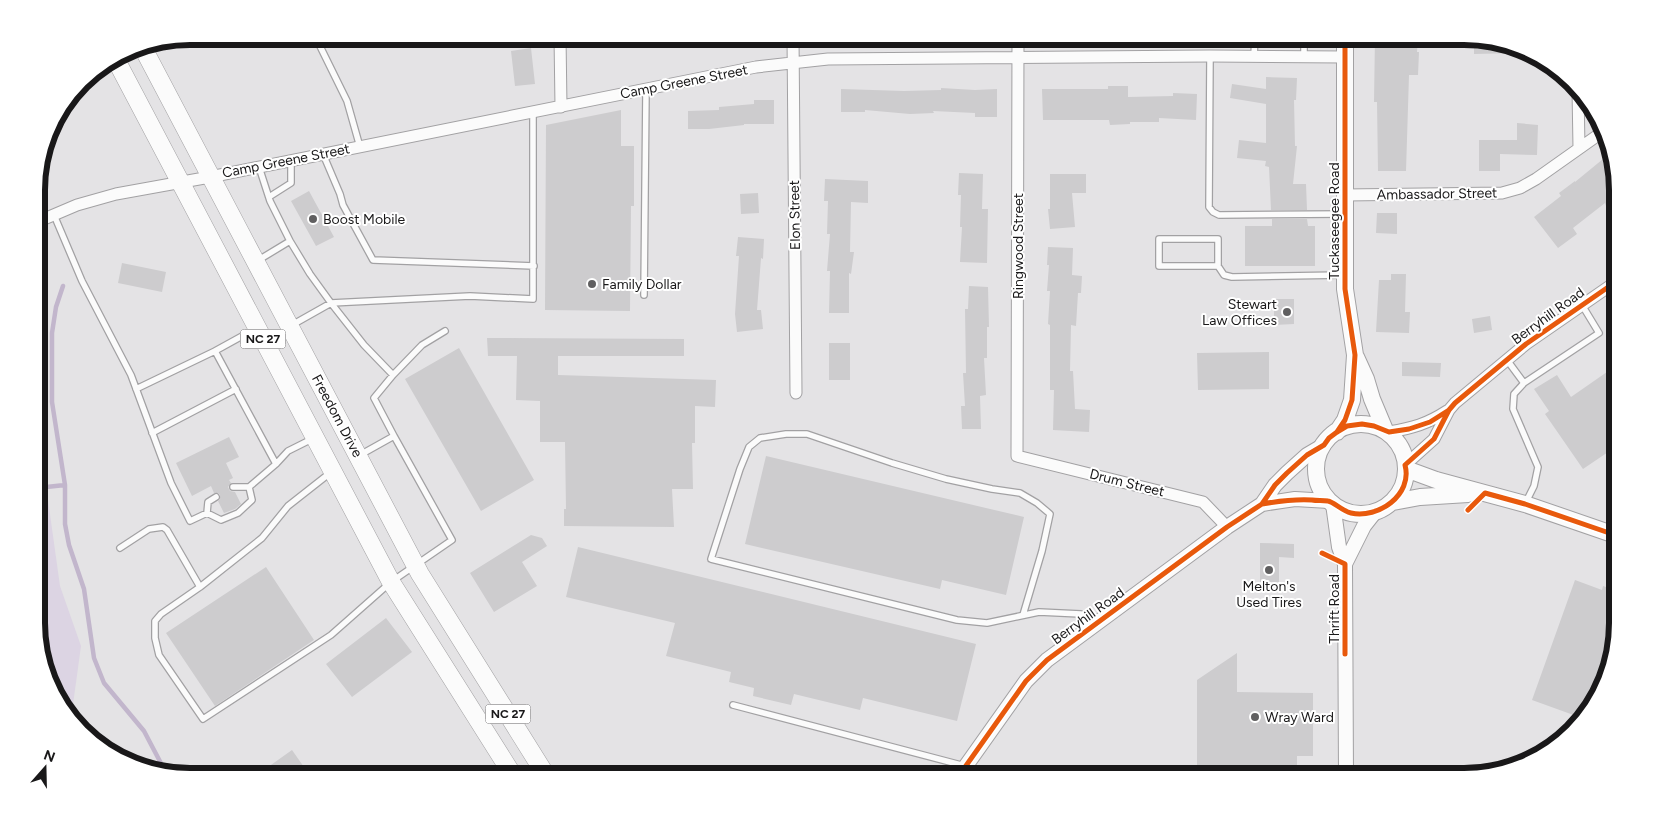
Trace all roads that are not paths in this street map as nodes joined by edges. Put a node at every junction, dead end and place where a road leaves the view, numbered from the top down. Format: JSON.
{"nodes":[{"id":1,"x":319,"y":45,"type":"edge"},
{"id":2,"x":560,"y":45,"type":"edge"},
{"id":3,"x":793,"y":45,"type":"edge"},
{"id":4,"x":1018,"y":45,"type":"edge"},
{"id":5,"x":1254,"y":45,"type":"edge"},
{"id":6,"x":1304,"y":45,"type":"edge"},
{"id":7,"x":1345,"y":45,"type":"edge"},
{"id":8,"x":145,"y":52,"type":"edge"},
{"id":9,"x":1210,"y":56,"type":"junction"},
{"id":10,"x":1254,"y":56,"type":"junction"},
{"id":11,"x":1304,"y":56,"type":"junction"},
{"id":12,"x":1344,"y":57,"type":"junction"},
{"id":13,"x":1018,"y":58,"type":"junction"},
{"id":14,"x":793,"y":62,"type":"junction"},
{"id":15,"x":118,"y":64,"type":"edge"},
{"id":16,"x":646,"y":90,"type":"junction"},
{"id":17,"x":1578,"y":101,"type":"edge"},
{"id":18,"x":561,"y":107,"type":"junction"},
{"id":19,"x":533,"y":112,"type":"junction"},
{"id":20,"x":1598,"y":135,"type":"edge"},
{"id":21,"x":360,"y":147,"type":"junction"},
{"id":22,"x":1579,"y":148,"type":"junction"},
{"id":23,"x":323,"y":154,"type":"junction"},
{"id":24,"x":291,"y":161,"type":"junction"},
{"id":25,"x":259,"y":167,"type":"junction"},
{"id":26,"x":210,"y":176,"type":"junction"},
{"id":27,"x":180,"y":182,"type":"junction"},
{"id":28,"x":1345,"y":195,"type":"junction"},
{"id":29,"x":269,"y":197,"type":"junction"},
{"id":30,"x":1345,"y":214,"type":"junction"},
{"id":31,"x":54,"y":215,"type":"junction"},
{"id":32,"x":45,"y":219,"type":"edge"},
{"id":33,"x":290,"y":241,"type":"junction"},
{"id":34,"x":256,"y":262,"type":"junction"},
{"id":35,"x":534,"y":266,"type":"junction"},
{"id":36,"x":1218,"y":266,"type":"junction"},
{"id":37,"x":1346,"y":275,"type":"junction"},
{"id":38,"x":1609,"y":286,"type":"edge"},
{"id":39,"x":644,"y":295,"type":"dead end"},
{"id":40,"x":331,"y":303,"type":"junction"},
{"id":41,"x":1582,"y":305,"type":"junction"},
{"id":42,"x":289,"y":326,"type":"junction"},
{"id":43,"x":257,"y":328,"type":"junction"},
{"id":44,"x":444,"y":331,"type":"dead end"},
{"id":45,"x":215,"y":351,"type":"junction"},
{"id":46,"x":1355,"y":355,"type":"junction"},
{"id":47,"x":1507,"y":360,"type":"junction"},
{"id":48,"x":393,"y":375,"type":"junction"},
{"id":49,"x":1524,"y":383,"type":"junction"},
{"id":50,"x":136,"y":389,"type":"junction"},
{"id":51,"x":236,"y":389,"type":"junction"},
{"id":52,"x":796,"y":393,"type":"dead end"},
{"id":53,"x":1449,"y":410,"type":"junction"},
{"id":54,"x":1387,"y":431,"type":"junction"},
{"id":55,"x":1337,"y":432,"type":"junction"},
{"id":56,"x":152,"y":434,"type":"junction"},
{"id":57,"x":394,"y":436,"type":"junction"},
{"id":58,"x":314,"y":438,"type":"junction"},
{"id":59,"x":1324,"y":444,"type":"junction"},
{"id":60,"x":358,"y":456,"type":"junction"},
{"id":61,"x":1018,"y":456,"type":"joint"},
{"id":62,"x":276,"y":464,"type":"junction"},
{"id":63,"x":1406,"y":467,"type":"junction"},
{"id":64,"x":332,"y":472,"type":"junction"},
{"id":65,"x":232,"y":487,"type":"dead end"},
{"id":66,"x":249,"y":487,"type":"junction"},
{"id":67,"x":1485,"y":493,"type":"junction"},
{"id":68,"x":216,"y":497,"type":"dead end"},
{"id":69,"x":1393,"y":502,"type":"junction"},
{"id":70,"x":1331,"y":503,"type":"junction"},
{"id":71,"x":1262,"y":504,"type":"junction"},
{"id":72,"x":1525,"y":504,"type":"junction"},
{"id":73,"x":1375,"y":512,"type":"junction"},
{"id":74,"x":207,"y":514,"type":"junction"},
{"id":75,"x":1227,"y":527,"type":"junction"},
{"id":76,"x":1609,"y":532,"type":"edge"},
{"id":77,"x":120,"y":548,"type":"dead end"},
{"id":78,"x":1345,"y":564,"type":"junction"},
{"id":79,"x":415,"y":565,"type":"junction"},
{"id":80,"x":391,"y":582,"type":"junction"},
{"id":81,"x":200,"y":587,"type":"junction"},
{"id":82,"x":1023,"y":615,"type":"junction"},
{"id":83,"x":1099,"y":623,"type":"junction"},
{"id":84,"x":733,"y":705,"type":"dead end"},
{"id":85,"x":508,"y":768,"type":"edge"},
{"id":86,"x":541,"y":768,"type":"edge"},
{"id":87,"x":951,"y":768,"type":"edge"},
{"id":88,"x":963,"y":768,"type":"edge"},
{"id":89,"x":1346,"y":768,"type":"edge"}],
"edges":[{"from":1,"to":21,"type":"lane"},
{"from":2,"to":18,"type":"street"},
{"from":3,"to":14,"type":"street","name":"Elon Street"},
{"from":4,"to":13,"type":"street","name":"Ringwood Street"},
{"from":5,"to":10,"type":"lane"},
{"from":6,"to":11,"type":"lane"},
{"from":7,"to":12,"type":"main road","name":"Tuckaseegee Road"},
{"from":8,"to":26,"type":"main road","name":"Freedom Drive","number":"NC 27"},
{"from":9,"to":10,"type":"street","name":"Camp Greene Street"},
{"from":9,"to":13,"type":"street","name":"Camp Greene Street"},
{"from":9,"to":30,"type":"lane"},
{"from":10,"to":11,"type":"street","name":"Camp Greene Street"},
{"from":11,"to":12,"type":"street","name":"Camp Greene Street"},
{"from":12,"to":28,"type":"main road","name":"Tuckaseegee Road"},
{"from":13,"to":14,"type":"street","name":"Camp Greene Street"},
{"from":13,"to":61,"type":"street","name":"Ringwood Street"},
{"from":14,"to":16,"type":"street","name":"Camp Greene Street"},
{"from":14,"to":52,"type":"street","name":"Elon Street"},
{"from":15,"to":27,"type":"main road","number":"NC 27"},
{"from":16,"to":18,"type":"street","name":"Camp Greene Street"},
{"from":16,"to":39,"type":"lane"},
{"from":17,"to":22,"type":"street"},
{"from":18,"to":19,"type":"street","name":"Camp Greene Street"},
{"from":19,"to":21,"type":"street","name":"Camp Greene Street"},
{"from":19,"to":35,"type":"lane"},
{"from":20,"to":22,"type":"street","name":"Ambassador Street"},
{"from":21,"to":23,"type":"street","name":"Camp Greene Street"},
{"from":22,"to":28,"type":"street","name":"Ambassador Street"},
{"from":23,"to":24,"type":"street","name":"Camp Greene Street"},
{"from":23,"to":35,"type":"lane"},
{"from":24,"to":25,"type":"street","name":"Camp Greene Street"},
{"from":24,"to":29,"type":"lane"},
{"from":25,"to":26,"type":"street","name":"Camp Greene Street"},
{"from":25,"to":29,"type":"lane"},
{"from":26,"to":27,"type":"street","name":"Camp Greene Street"},
{"from":26,"to":34,"type":"main road","name":"Freedom Drive","number":"NC 27"},
{"from":27,"to":31,"type":"street","name":"Camp Greene Street"},
{"from":27,"to":43,"type":"main road","number":"NC 27"},
{"from":28,"to":30,"type":"main road","name":"Tuckaseegee Road"},
{"from":29,"to":33,"type":"lane"},
{"from":30,"to":37,"type":"main road","name":"Tuckaseegee Road"},
{"from":31,"to":32,"type":"street","name":"Camp Greene Street"},
{"from":31,"to":50,"type":"lane"},
{"from":33,"to":34,"type":"lane"},
{"from":33,"to":40,"type":"lane"},
{"from":34,"to":42,"type":"main road","name":"Freedom Drive","number":"NC 27"},
{"from":35,"to":40,"type":"lane"},
{"from":36,"to":36,"type":"lane"},
{"from":36,"to":37,"type":"lane"},
{"from":37,"to":46,"type":"main road","name":"Tuckaseegee Road"},
{"from":38,"to":41,"type":"street","name":"Berryhill Road"},
{"from":40,"to":42,"type":"lane"},
{"from":40,"to":48,"type":"lane"},
{"from":41,"to":47,"type":"street","name":"Berryhill Road"},
{"from":41,"to":49,"type":"lane"},
{"from":42,"to":60,"type":"main road","name":"Freedom Drive","number":"NC 27"},
{"from":43,"to":45,"type":"lane"},
{"from":43,"to":58,"type":"main road","number":"NC 27"},
{"from":44,"to":48,"type":"lane"},
{"from":45,"to":50,"type":"lane"},
{"from":45,"to":51,"type":"lane"},
{"from":46,"to":54,"type":"main road","name":"Tuckaseegee Road"},
{"from":46,"to":55,"type":"main road","name":"Tuckaseegee Road"},
{"from":47,"to":49,"type":"lane"},
{"from":47,"to":53,"type":"street","name":"Berryhill Road"},
{"from":48,"to":57,"type":"lane"},
{"from":49,"to":72,"type":"lane"},
{"from":50,"to":56,"type":"lane"},
{"from":51,"to":56,"type":"lane"},
{"from":51,"to":62,"type":"lane"},
{"from":53,"to":54,"type":"street","name":"Berryhill Road"},
{"from":53,"to":63,"type":"street","name":"Berryhill Road"},
{"from":54,"to":55,"type":"main road"},
{"from":54,"to":63,"type":"main road"},
{"from":55,"to":59,"type":"main road"},
{"from":56,"to":74,"type":"lane"},
{"from":57,"to":60,"type":"lane"},
{"from":57,"to":79,"type":"lane"},
{"from":58,"to":62,"type":"lane"},
{"from":58,"to":64,"type":"main road","number":"NC 27"},
{"from":59,"to":70,"type":"main road"},
{"from":59,"to":71,"type":"street","name":"Berryhill Road"},
{"from":60,"to":79,"type":"main road","name":"Freedom Drive","number":"NC 27"},
{"from":61,"to":75,"type":"street","name":"Drum Street"},
{"from":62,"to":66,"type":"lane"},
{"from":63,"to":67,"type":"main road"},
{"from":63,"to":69,"type":"main road"},
{"from":64,"to":80,"type":"main road","number":"NC 27"},
{"from":64,"to":81,"type":"lane"},
{"from":65,"to":66,"type":"lane"},
{"from":66,"to":74,"type":"lane"},
{"from":67,"to":69,"type":"main road"},
{"from":67,"to":72,"type":"main road"},
{"from":68,"to":74,"type":"lane"},
{"from":69,"to":73,"type":"main road"},
{"from":70,"to":71,"type":"street","name":"Berryhill Road"},
{"from":70,"to":73,"type":"main road"},
{"from":70,"to":78,"type":"street","name":"Thrift Road"},
{"from":71,"to":75,"type":"street","name":"Berryhill Road"},
{"from":72,"to":76,"type":"main road"},
{"from":73,"to":78,"type":"street","name":"Thrift Road"},
{"from":75,"to":83,"type":"street","name":"Berryhill Road"},
{"from":77,"to":81,"type":"lane"},
{"from":78,"to":89,"type":"street","name":"Thrift Road"},
{"from":79,"to":80,"type":"lane"},
{"from":79,"to":86,"type":"main road","name":"Freedom Drive","number":"NC 27"},
{"from":80,"to":81,"type":"lane"},
{"from":80,"to":85,"type":"main road","number":"NC 27"},
{"from":82,"to":82,"type":"lane"},
{"from":82,"to":83,"type":"lane"},
{"from":83,"to":88,"type":"street","name":"Berryhill Road"},
{"from":84,"to":87,"type":"lane"}]}
